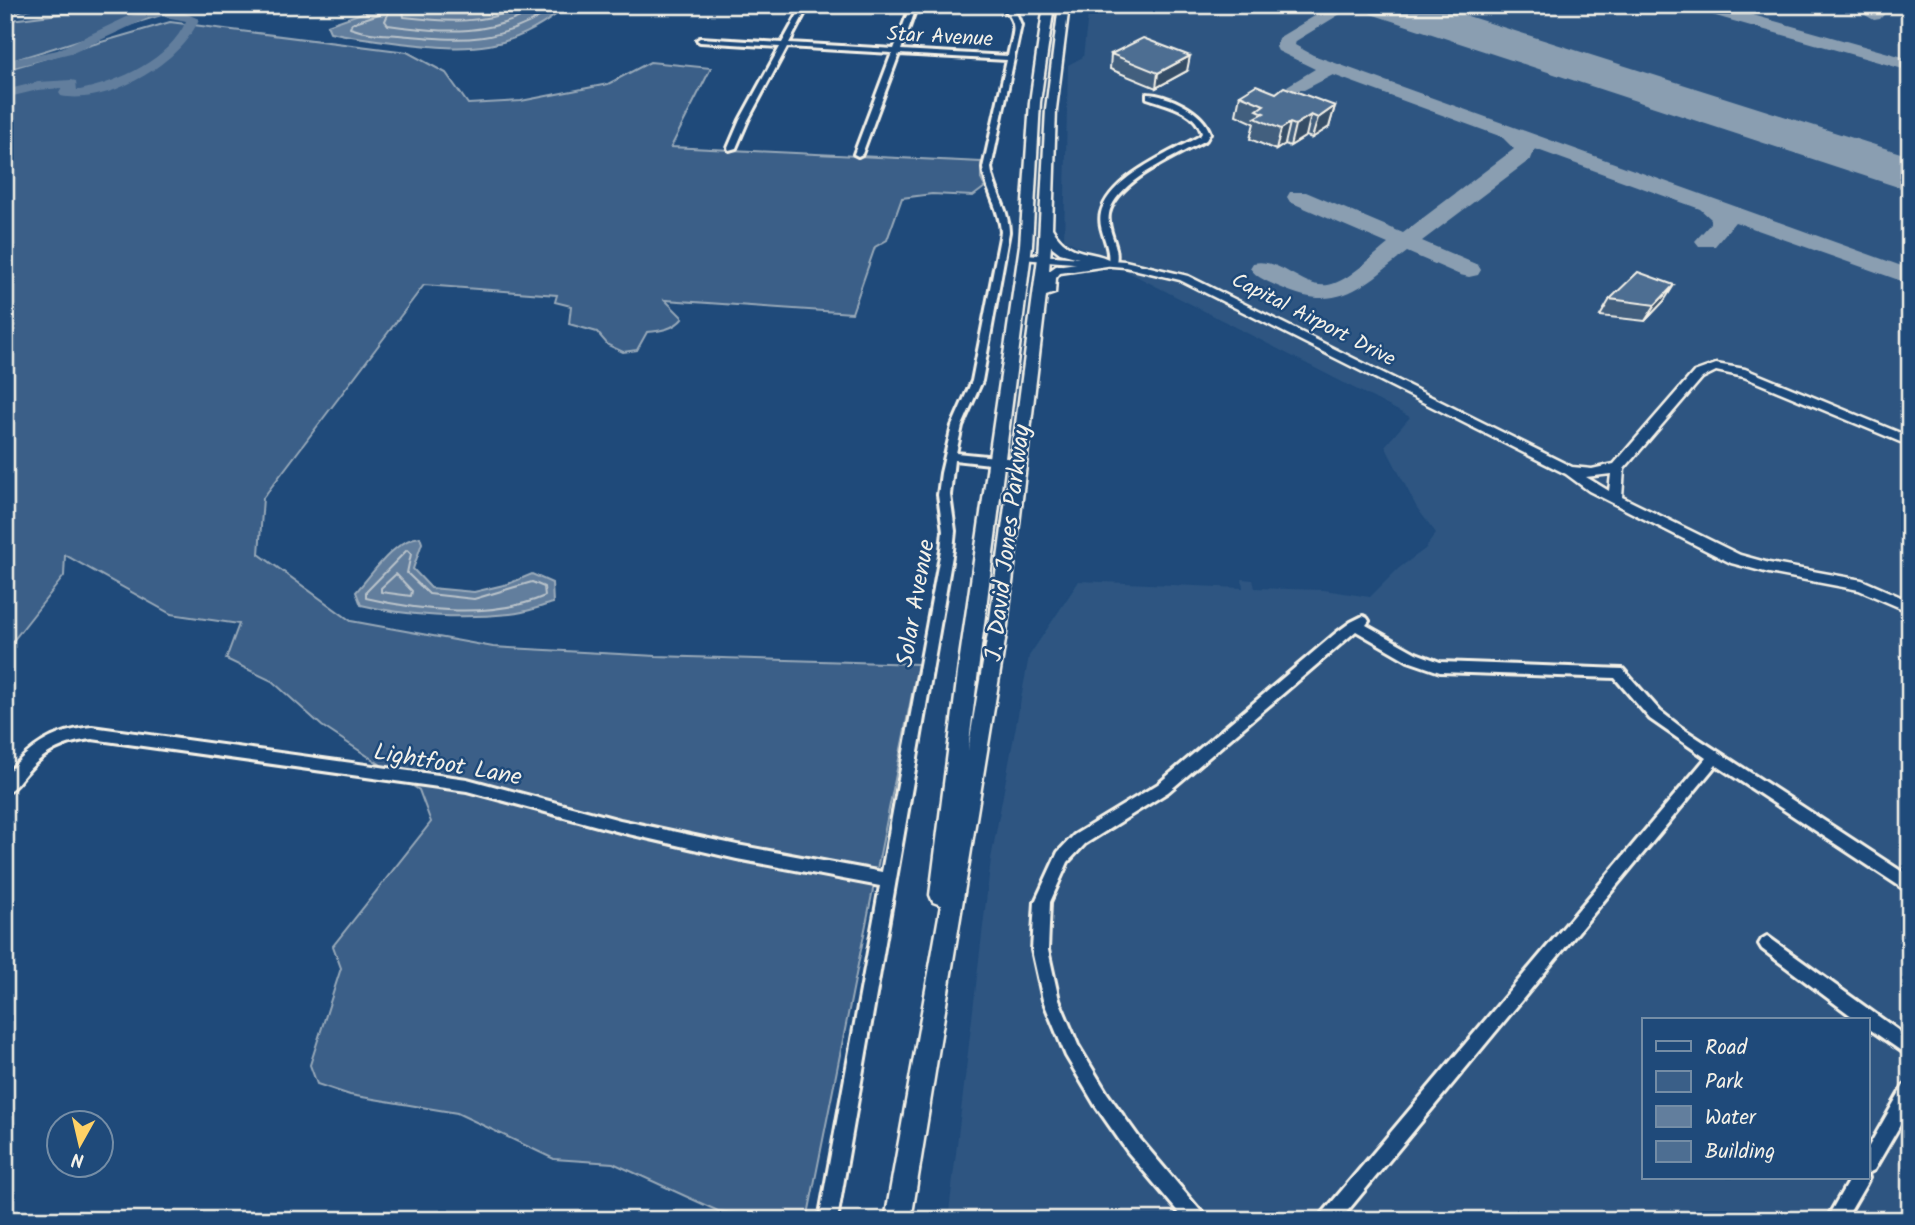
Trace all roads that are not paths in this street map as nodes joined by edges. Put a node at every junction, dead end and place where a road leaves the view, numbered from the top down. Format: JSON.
{"nodes":[{"id":1,"x":34,"y":5,"type":"edge"},
{"id":2,"x":806,"y":5,"type":"edge"},
{"id":3,"x":914,"y":5,"type":"edge"},
{"id":4,"x":1004,"y":5,"type":"edge"},
{"id":5,"x":1049,"y":5,"type":"edge"},
{"id":6,"x":1064,"y":5,"type":"edge"},
{"id":7,"x":5,"y":9,"type":"edge"},
{"id":8,"x":700,"y":40,"type":"dead end"},
{"id":9,"x":784,"y":46,"type":"junction"},
{"id":10,"x":896,"y":52,"type":"junction"},
{"id":11,"x":1011,"y":58,"type":"junction"},
{"id":12,"x":1150,"y":96,"type":"dead end"},
{"id":13,"x":732,"y":148,"type":"dead end"},
{"id":14,"x":858,"y":154,"type":"dead end"},
{"id":15,"x":1046,"y":228,"type":"junction"},
{"id":16,"x":1025,"y":257,"type":"junction"},
{"id":17,"x":1044,"y":258,"type":"junction"},
{"id":18,"x":1110,"y":262,"type":"junction"},
{"id":19,"x":1033,"y":351,"type":"junction"},
{"id":20,"x":1910,"y":442,"type":"edge"},
{"id":21,"x":950,"y":456,"type":"junction"},
{"id":22,"x":995,"y":461,"type":"junction"},
{"id":23,"x":1017,"y":463,"type":"junction"},
{"id":24,"x":1618,"y":468,"type":"junction"},
{"id":25,"x":1570,"y":471,"type":"junction"},
{"id":26,"x":1615,"y":498,"type":"junction"},
{"id":27,"x":1910,"y":607,"type":"edge"},
{"id":28,"x":1714,"y":757,"type":"junction"},
{"id":29,"x":5,"y":787,"type":"edge"},
{"id":30,"x":887,"y":880,"type":"junction"},
{"id":31,"x":1910,"y":886,"type":"edge"},
{"id":32,"x":1767,"y":944,"type":"dead end"},
{"id":33,"x":1868,"y":1018,"type":"edge"},
{"id":34,"x":1870,"y":1020,"type":"edge"},
{"id":35,"x":1910,"y":1049,"type":"edge"},
{"id":36,"x":921,"y":1076,"type":"junction"},
{"id":37,"x":1910,"y":1091,"type":"edge"},
{"id":38,"x":1870,"y":1161,"type":"edge"},
{"id":39,"x":1859,"y":1180,"type":"edge"},
{"id":40,"x":828,"y":1220,"type":"edge"},
{"id":41,"x":898,"y":1220,"type":"edge"},
{"id":42,"x":1197,"y":1220,"type":"edge"},
{"id":43,"x":1328,"y":1220,"type":"edge"},
{"id":44,"x":1835,"y":1220,"type":"edge"}],
"edges":[{"from":1,"to":7,"type":"highway"},
{"from":2,"to":9,"type":"street"},
{"from":3,"to":10,"type":"street"},
{"from":4,"to":11,"type":"street","name":"Solar Avenue"},
{"from":5,"to":16,"type":"main road","name":"J. David Jones Parkway"},
{"from":6,"to":15,"type":"main road","name":"J. David Jones Parkway"},
{"from":8,"to":9,"type":"street","name":"Star Avenue"},
{"from":9,"to":10,"type":"street","name":"Star Avenue"},
{"from":9,"to":13,"type":"street"},
{"from":10,"to":11,"type":"street","name":"Star Avenue"},
{"from":10,"to":14,"type":"street"},
{"from":11,"to":21,"type":"street","name":"Solar Avenue"},
{"from":12,"to":18,"type":"street"},
{"from":15,"to":17,"type":"main road","name":"J. David Jones Parkway"},
{"from":15,"to":18,"type":"main road"},
{"from":16,"to":17,"type":"street","name":"Capital Airport Drive"},
{"from":16,"to":22,"type":"main road","name":"J. David Jones Parkway"},
{"from":17,"to":18,"type":"street","name":"Capital Airport Drive"},
{"from":17,"to":19,"type":"main road","name":"J. David Jones Parkway"},
{"from":18,"to":19,"type":"main road"},
{"from":18,"to":25,"type":"street","name":"Capital Airport Drive"},
{"from":19,"to":23,"type":"main road","name":"J. David Jones Parkway"},
{"from":20,"to":24,"type":"street"},
{"from":21,"to":22,"type":"street"},
{"from":21,"to":30,"type":"street","name":"Solar Avenue"},
{"from":22,"to":23,"type":"street"},
{"from":22,"to":36,"type":"main road","name":"J. David Jones Parkway"},
{"from":23,"to":36,"type":"main road","name":"J. David Jones Parkway"},
{"from":24,"to":25,"type":"street","name":"Capital Airport Drive"},
{"from":24,"to":26,"type":"street"},
{"from":25,"to":26,"type":"street","name":"Capital Airport Drive"},
{"from":26,"to":27,"type":"street","name":"Capital Airport Drive"},
{"from":28,"to":31,"type":"street"},
{"from":28,"to":42,"type":"street"},
{"from":28,"to":43,"type":"street"},
{"from":29,"to":30,"type":"street","name":"Lightfoot Lane"},
{"from":30,"to":40,"type":"street","name":"Solar Avenue"},
{"from":32,"to":33,"type":"street"},
{"from":34,"to":35,"type":"street"},
{"from":36,"to":41,"type":"main road","name":"J. David Jones Parkway"},
{"from":37,"to":38,"type":"street"},
{"from":39,"to":44,"type":"street"}]}
